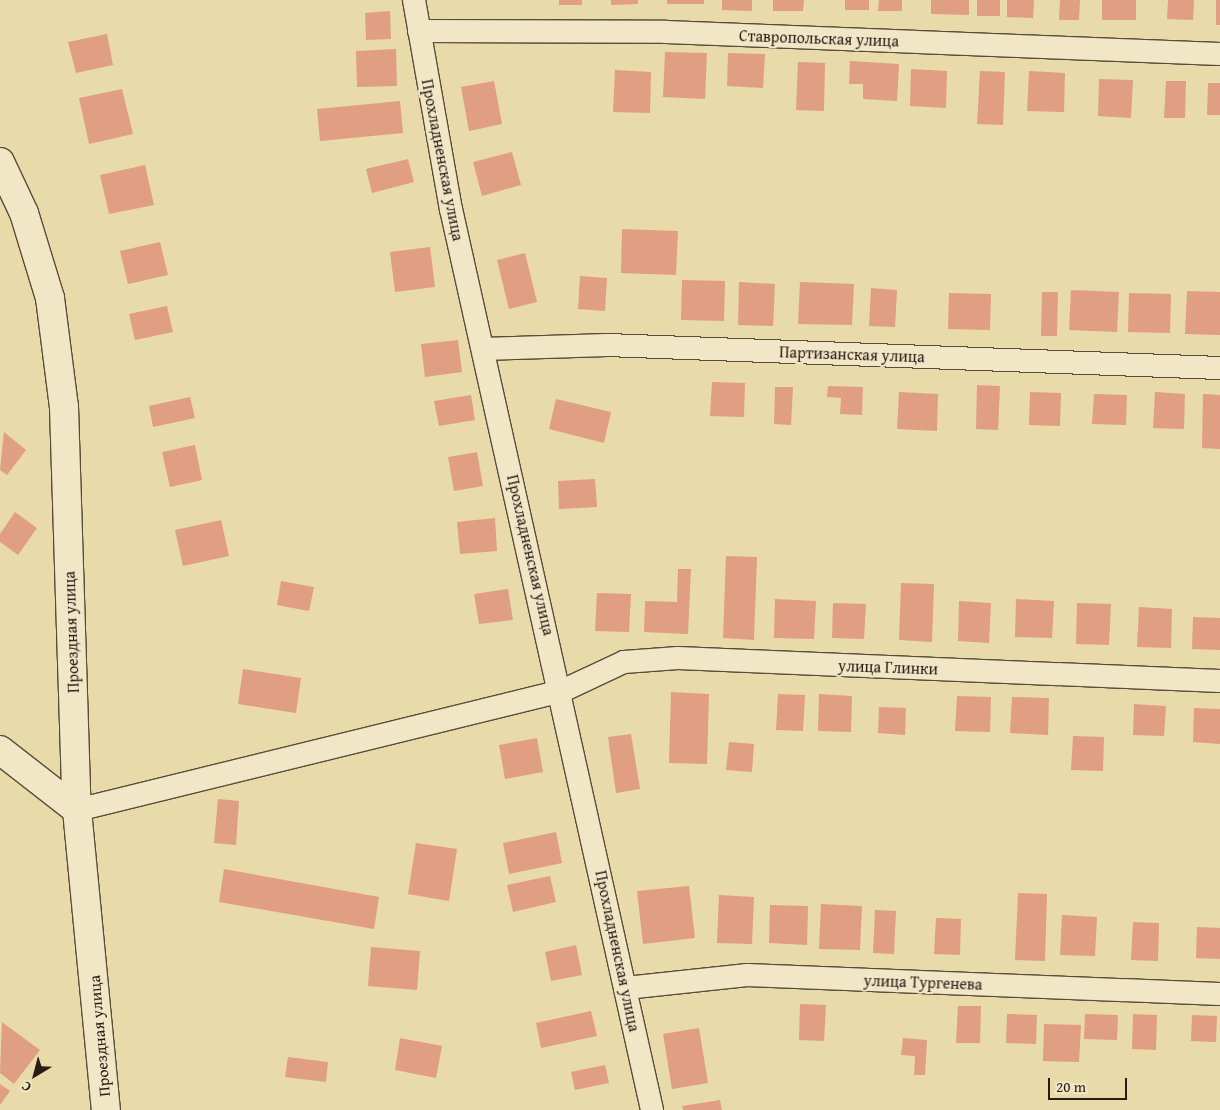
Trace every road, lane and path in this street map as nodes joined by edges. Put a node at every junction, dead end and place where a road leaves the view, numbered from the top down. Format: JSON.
{"nodes":[{"id":1,"x":414,"y":0,"type":"edge"},
{"id":2,"x":419,"y":31,"type":"junction"},
{"id":3,"x":1220,"y":54,"type":"edge"},
{"id":4,"x":0,"y":162,"type":"edge"},
{"id":5,"x":483,"y":349,"type":"junction"},
{"id":6,"x":1220,"y":368,"type":"edge"},
{"id":7,"x":1220,"y":680,"type":"edge"},
{"id":8,"x":562,"y":691,"type":"junction"},
{"id":9,"x":0,"y":750,"type":"edge"},
{"id":10,"x":77,"y":810,"type":"junction"},
{"id":11,"x":626,"y":988,"type":"junction"},
{"id":12,"x":1220,"y":994,"type":"edge"},
{"id":13,"x":106,"y":1110,"type":"edge"},
{"id":14,"x":652,"y":1110,"type":"edge"}],
"edges":[{"from":1,"to":2,"type":"street","name":"Прохладненская улица"},
{"from":2,"to":3,"type":"street","name":"Ставропольская улица"},
{"from":2,"to":5,"type":"street","name":"Прохладненская улица"},
{"from":4,"to":10,"type":"main road","name":"Проездная улица"},
{"from":5,"to":6,"type":"street","name":"Партизанская улица"},
{"from":5,"to":8,"type":"street","name":"Прохладненская улица"},
{"from":7,"to":8,"type":"street","name":"улица Глинки"},
{"from":8,"to":10,"type":"street","name":"улица Глинки"},
{"from":8,"to":11,"type":"street","name":"Прохладненская улица"},
{"from":9,"to":10,"type":"main road"},
{"from":10,"to":13,"type":"main road","name":"Проездная улица"},
{"from":11,"to":12,"type":"street","name":"улица Тургенева"},
{"from":11,"to":14,"type":"street","name":"Прохладненская улица"}]}
